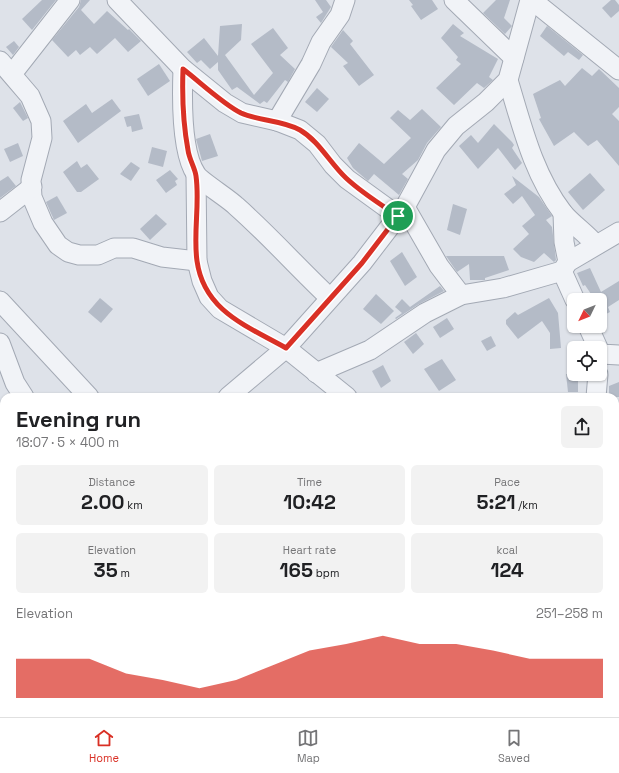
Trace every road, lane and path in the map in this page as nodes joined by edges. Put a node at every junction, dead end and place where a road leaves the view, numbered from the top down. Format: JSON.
{"nodes":[{"id":1,"x":70,"y":0,"type":"edge"},
{"id":2,"x":117,"y":0,"type":"edge"},
{"id":3,"x":345,"y":0,"type":"edge"},
{"id":4,"x":454,"y":0,"type":"edge"},
{"id":5,"x":531,"y":0,"type":"edge"},
{"id":6,"x":514,"y":58,"type":"junction"},
{"id":7,"x":6,"y":67,"type":"edge"},
{"id":8,"x":183,"y":69,"type":"junction"},
{"id":9,"x":619,"y":70,"type":"edge"},
{"id":10,"x":508,"y":80,"type":"junction"},
{"id":11,"x":278,"y":122,"type":"junction"},
{"id":12,"x":196,"y":175,"type":"junction"},
{"id":13,"x":32,"y":187,"type":"junction"},
{"id":14,"x":401,"y":211,"type":"junction"},
{"id":15,"x":0,"y":212,"type":"edge"},
{"id":16,"x":563,"y":214,"type":"junction"},
{"id":17,"x":619,"y":232,"type":"edge"},
{"id":18,"x":596,"y":244,"type":"junction"},
{"id":19,"x":197,"y":261,"type":"junction"},
{"id":20,"x":565,"y":266,"type":"junction"},
{"id":21,"x":572,"y":293,"type":"edge"},
{"id":22,"x":461,"y":295,"type":"junction"},
{"id":23,"x":330,"y":298,"type":"junction"},
{"id":24,"x":0,"y":300,"type":"edge"},
{"id":25,"x":0,"y":343,"type":"edge"},
{"id":26,"x":286,"y":348,"type":"junction"},
{"id":27,"x":316,"y":373,"type":"junction"},
{"id":28,"x":597,"y":381,"type":"edge"},
{"id":29,"x":13,"y":388,"type":"edge"},
{"id":30,"x":85,"y":393,"type":"edge"},
{"id":31,"x":233,"y":393,"type":"edge"},
{"id":32,"x":342,"y":393,"type":"edge"},
{"id":33,"x":596,"y":393,"type":"edge"}],
"edges":[{"from":1,"to":7,"type":"street"},
{"from":2,"to":8,"type":"street"},
{"from":3,"to":11,"type":"street"},
{"from":4,"to":6,"type":"street"},
{"from":5,"to":6,"type":"street"},
{"from":5,"to":9,"type":"street"},
{"from":6,"to":10,"type":"street"},
{"from":7,"to":13,"type":"street"},
{"from":8,"to":11,"type":"street"},
{"from":8,"to":12,"type":"street"},
{"from":10,"to":14,"type":"street"},
{"from":10,"to":16,"type":"street"},
{"from":11,"to":14,"type":"street"},
{"from":12,"to":19,"type":"street"},
{"from":12,"to":23,"type":"street"},
{"from":13,"to":15,"type":"street"},
{"from":13,"to":19,"type":"street"},
{"from":14,"to":22,"type":"street"},
{"from":14,"to":23,"type":"street"},
{"from":16,"to":18,"type":"street"},
{"from":16,"to":20,"type":"street"},
{"from":17,"to":18,"type":"street"},
{"from":18,"to":20,"type":"street"},
{"from":19,"to":26,"type":"street"},
{"from":20,"to":21,"type":"street"},
{"from":20,"to":22,"type":"street"},
{"from":22,"to":27,"type":"street"},
{"from":23,"to":26,"type":"street"},
{"from":24,"to":30,"type":"street"},
{"from":25,"to":29,"type":"street"},
{"from":26,"to":27,"type":"street"},
{"from":26,"to":31,"type":"street"},
{"from":27,"to":32,"type":"street"},
{"from":28,"to":33,"type":"street"}]}
